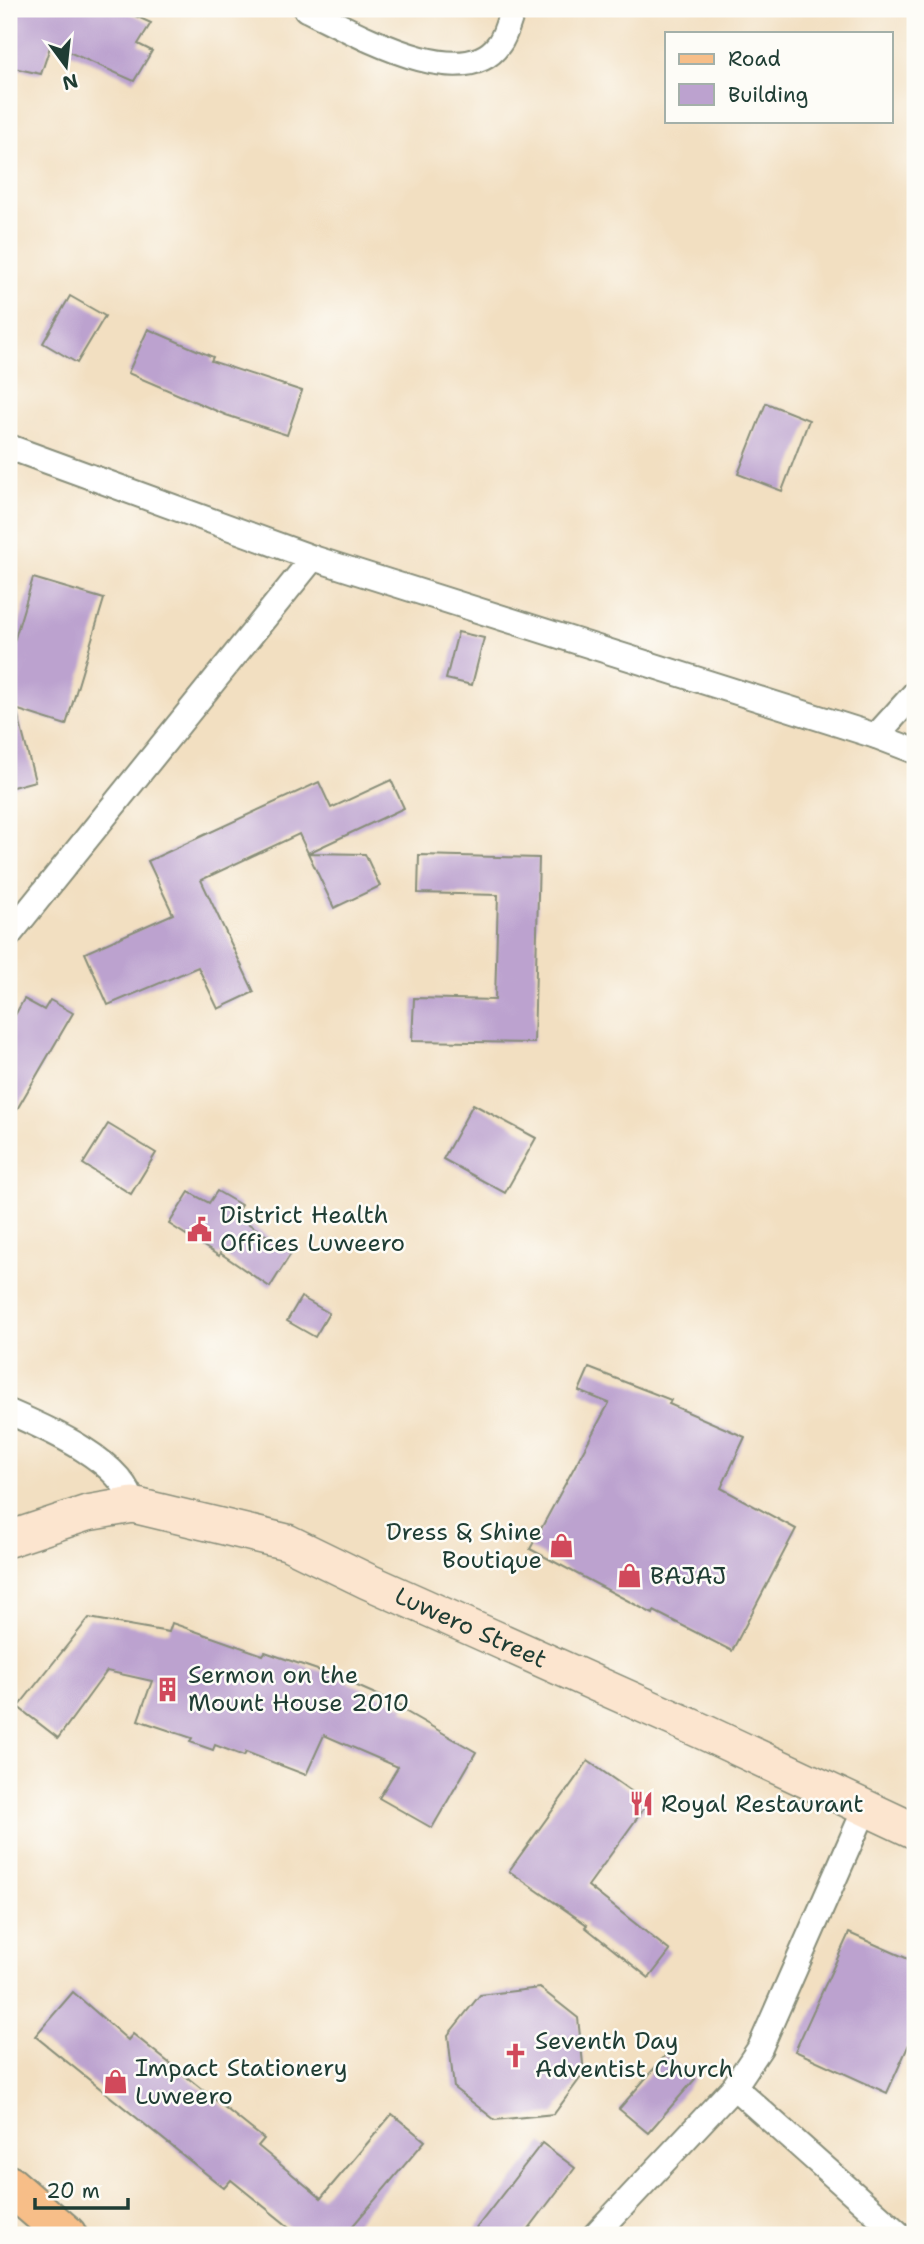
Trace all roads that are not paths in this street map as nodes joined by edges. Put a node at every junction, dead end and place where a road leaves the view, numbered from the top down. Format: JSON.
{"nodes":[{"id":1,"x":306,"y":9,"type":"edge"},
{"id":2,"x":513,"y":9,"type":"edge"},
{"id":3,"x":9,"y":447,"type":"edge"},
{"id":4,"x":313,"y":558,"type":"junction"},
{"id":5,"x":915,"y":692,"type":"edge"},
{"id":6,"x":876,"y":736,"type":"junction"},
{"id":7,"x":915,"y":751,"type":"edge"},
{"id":8,"x":9,"y":935,"type":"edge"},
{"id":9,"x":9,"y":1412,"type":"edge"},
{"id":10,"x":133,"y":1505,"type":"junction"},
{"id":11,"x":9,"y":1539,"type":"edge"},
{"id":12,"x":865,"y":1809,"type":"junction"},
{"id":13,"x":915,"y":1831,"type":"edge"},
{"id":14,"x":734,"y":2087,"type":"junction"},
{"id":15,"x":9,"y":2185,"type":"edge"},
{"id":16,"x":67,"y":2235,"type":"edge"},
{"id":17,"x":595,"y":2235,"type":"edge"},
{"id":18,"x":900,"y":2235,"type":"edge"}],
"edges":[{"from":1,"to":2,"type":"street"},
{"from":3,"to":4,"type":"street"},
{"from":4,"to":6,"type":"street"},
{"from":4,"to":8,"type":"street"},
{"from":5,"to":6,"type":"street"},
{"from":6,"to":7,"type":"street"},
{"from":9,"to":10,"type":"street"},
{"from":10,"to":11,"type":"main road","name":"Luwero Street"},
{"from":10,"to":12,"type":"main road","name":"Luwero Street"},
{"from":12,"to":13,"type":"main road","name":"Luwero Street"},
{"from":12,"to":14,"type":"street"},
{"from":14,"to":17,"type":"street"},
{"from":14,"to":18,"type":"street"},
{"from":15,"to":16,"type":"main road"}]}
